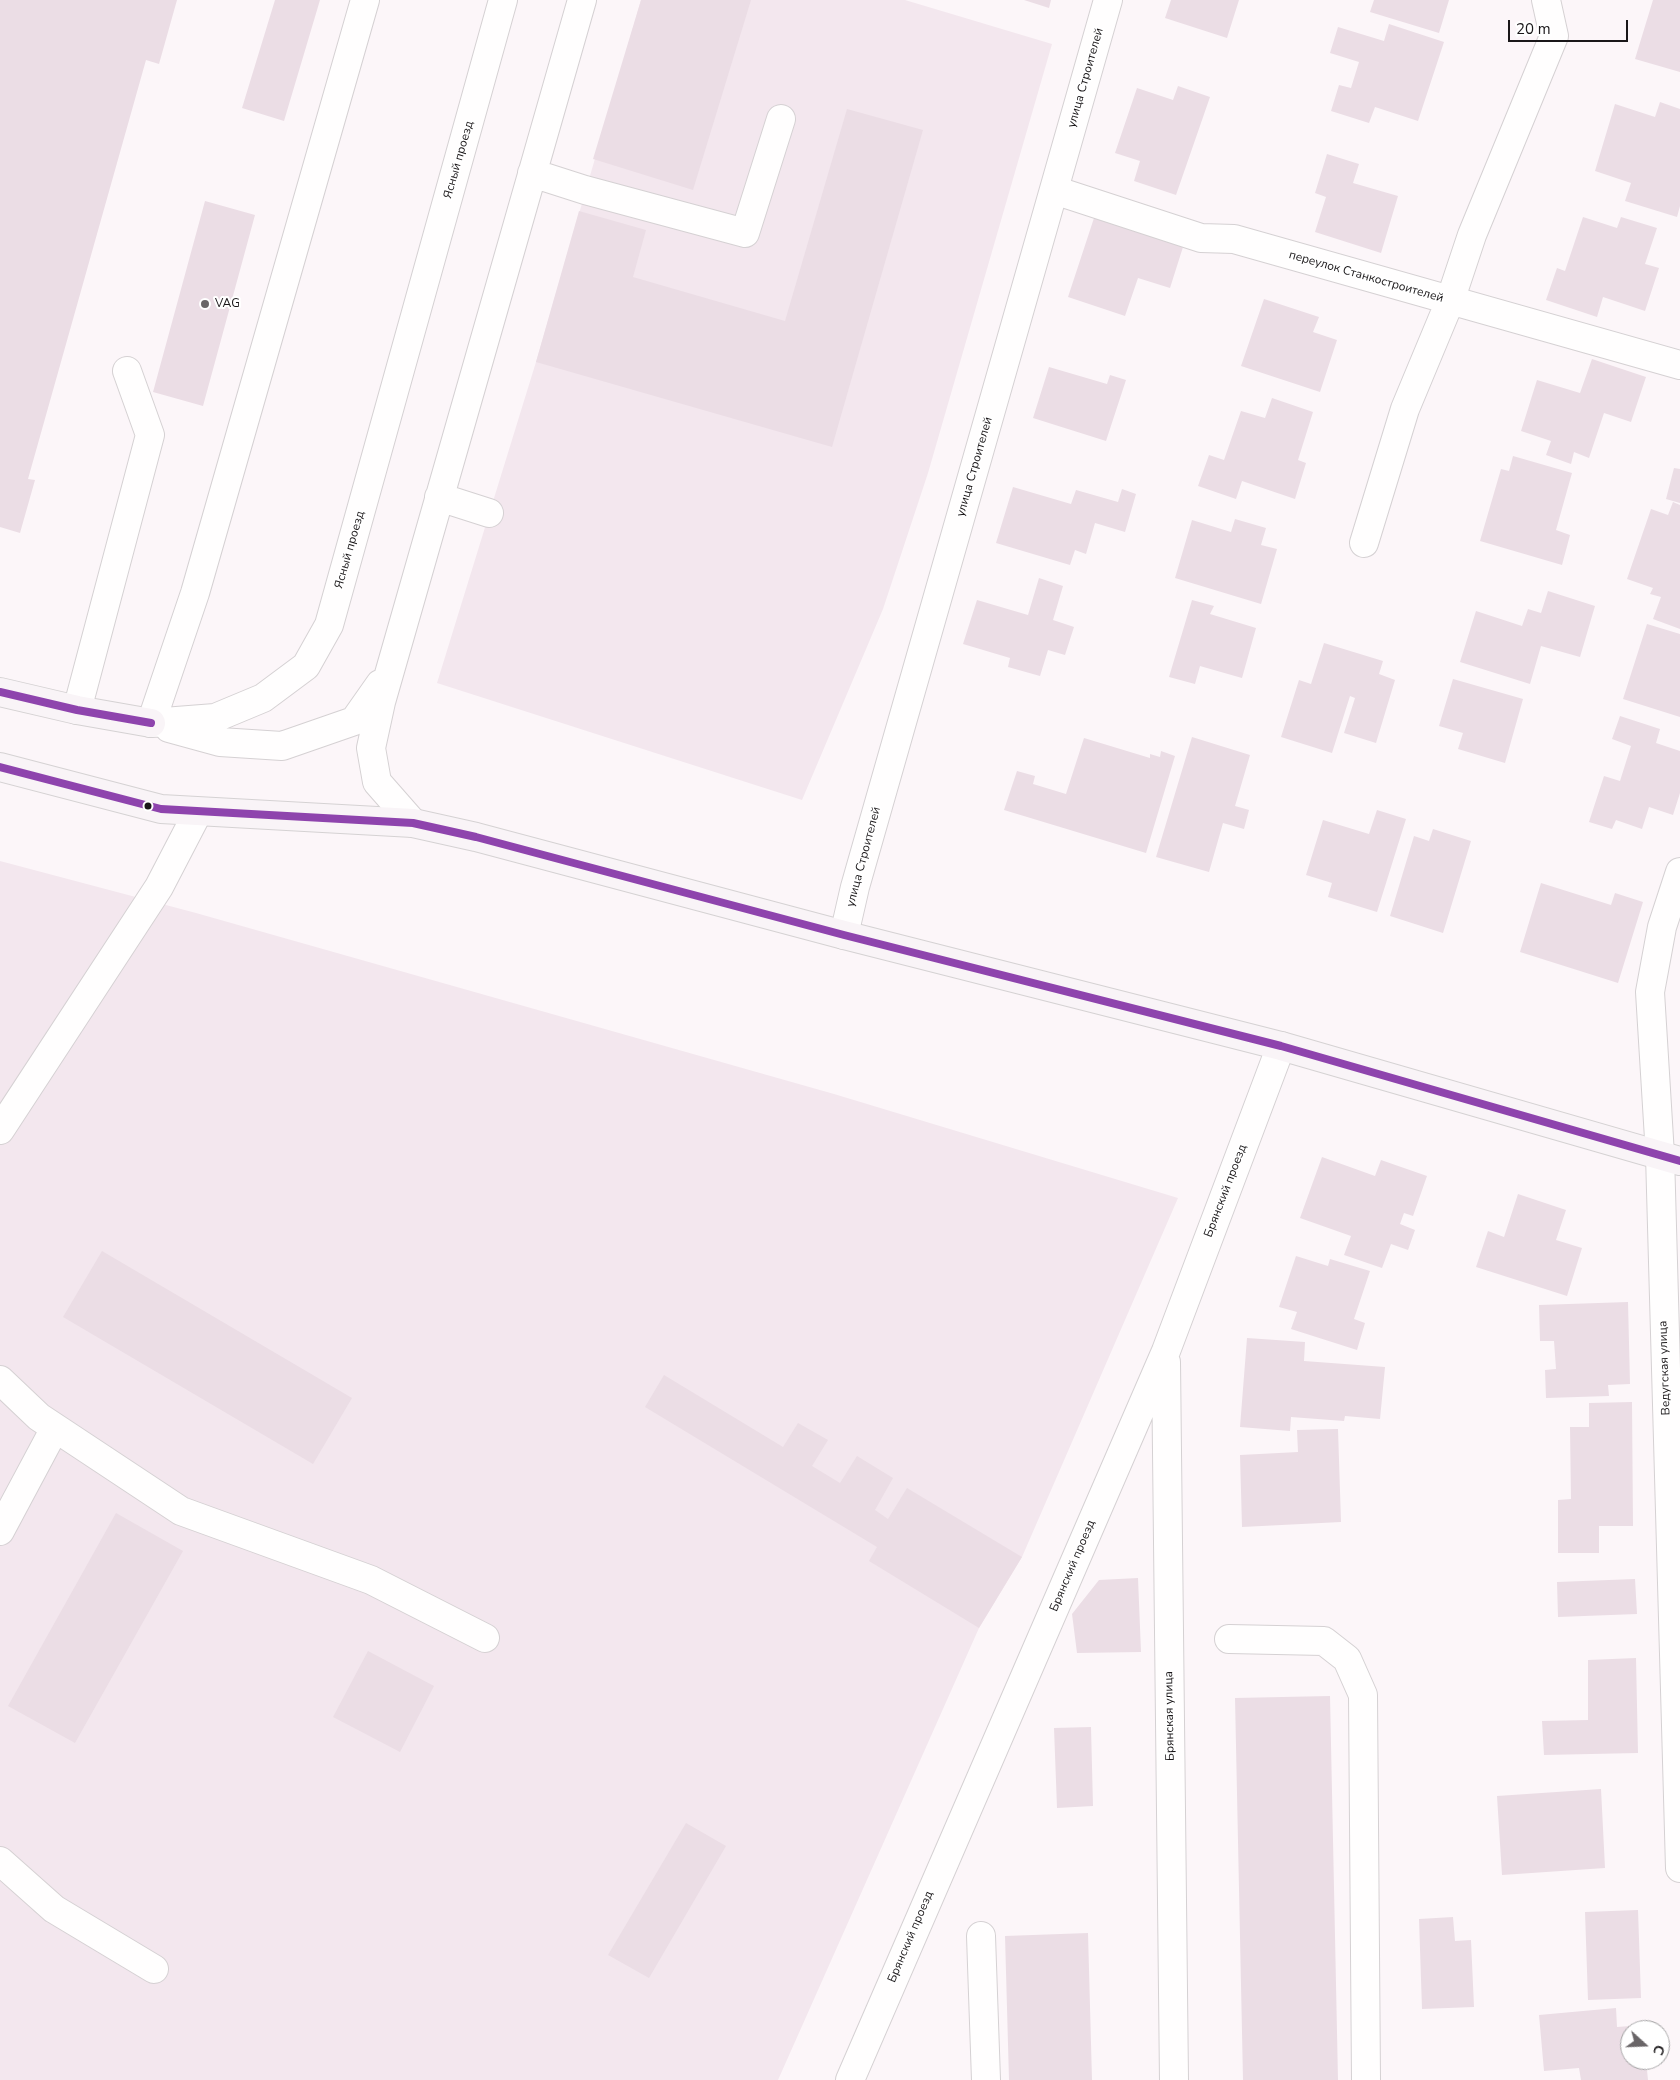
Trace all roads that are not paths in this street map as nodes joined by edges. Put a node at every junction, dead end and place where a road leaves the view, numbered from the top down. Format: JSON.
{"nodes":[{"id":1,"x":365,"y":0,"type":"edge"},
{"id":2,"x":503,"y":0,"type":"edge"},
{"id":3,"x":582,"y":0,"type":"edge"},
{"id":4,"x":1108,"y":0,"type":"edge"},
{"id":5,"x":1546,"y":0,"type":"edge"},
{"id":6,"x":781,"y":119,"type":"dead end"},
{"id":7,"x":532,"y":173,"type":"junction"},
{"id":8,"x":1054,"y":190,"type":"junction"},
{"id":9,"x":1450,"y":302,"type":"junction"},
{"id":10,"x":1680,"y":364,"type":"edge"},
{"id":11,"x":127,"y":371,"type":"dead end"},
{"id":12,"x":440,"y":498,"type":"junction"},
{"id":13,"x":489,"y":513,"type":"dead end"},
{"id":14,"x":1364,"y":543,"type":"dead end"},
{"id":15,"x":392,"y":666,"type":"junction"},
{"id":16,"x":0,"y":692,"type":"edge"},
{"id":17,"x":77,"y":710,"type":"junction"},
{"id":18,"x":151,"y":723,"type":"junction"},
{"id":19,"x":0,"y":767,"type":"edge"},
{"id":20,"x":198,"y":812,"type":"junction"},
{"id":21,"x":413,"y":823,"type":"junction"},
{"id":22,"x":1680,"y":872,"type":"edge"},
{"id":23,"x":844,"y":935,"type":"junction"},
{"id":24,"x":1281,"y":1046,"type":"junction"},
{"id":25,"x":0,"y":1130,"type":"edge"},
{"id":26,"x":1670,"y":1158,"type":"edge"},
{"id":27,"x":1166,"y":1351,"type":"junction"},
{"id":28,"x":0,"y":1380,"type":"edge"},
{"id":29,"x":55,"y":1428,"type":"junction"},
{"id":30,"x":0,"y":1531,"type":"edge"},
{"id":31,"x":485,"y":1638,"type":"dead end"},
{"id":32,"x":1229,"y":1639,"type":"dead end"},
{"id":33,"x":0,"y":1862,"type":"edge"},
{"id":34,"x":1680,"y":1868,"type":"edge"},
{"id":35,"x":981,"y":1936,"type":"dead end"},
{"id":36,"x":154,"y":1969,"type":"dead end"},
{"id":37,"x":850,"y":2080,"type":"edge"},
{"id":38,"x":986,"y":2080,"type":"edge"},
{"id":39,"x":1174,"y":2080,"type":"edge"},
{"id":40,"x":1366,"y":2080,"type":"edge"}],
"edges":[{"from":1,"to":18,"type":"street"},
{"from":2,"to":18,"type":"street","name":"Ясный проезд"},
{"from":3,"to":7,"type":"street"},
{"from":4,"to":8,"type":"street","name":"улица Строителей"},
{"from":5,"to":9,"type":"street"},
{"from":6,"to":7,"type":"street"},
{"from":7,"to":12,"type":"street"},
{"from":8,"to":9,"type":"street","name":"переулок Станкостроителей"},
{"from":8,"to":23,"type":"street","name":"улица Строителей"},
{"from":9,"to":10,"type":"street","name":"переулок Станкостроителей"},
{"from":9,"to":14,"type":"street"},
{"from":11,"to":17,"type":"street"},
{"from":12,"to":13,"type":"street"},
{"from":12,"to":15,"type":"street"},
{"from":15,"to":18,"type":"street"},
{"from":15,"to":21,"type":"street"},
{"from":16,"to":17,"type":"main road"},
{"from":17,"to":18,"type":"main road"},
{"from":19,"to":20,"type":"main road"},
{"from":20,"to":21,"type":"main road"},
{"from":20,"to":25,"type":"street"},
{"from":21,"to":23,"type":"main road"},
{"from":22,"to":26,"type":"street","name":"Ведугская улица"},
{"from":23,"to":24,"type":"main road"},
{"from":24,"to":26,"type":"main road"},
{"from":24,"to":27,"type":"street","name":"Брянский проезд"},
{"from":26,"to":34,"type":"street","name":"Ведугская улица"},
{"from":27,"to":37,"type":"street","name":"Брянский проезд"},
{"from":27,"to":39,"type":"street","name":"Брянская улица"},
{"from":28,"to":29,"type":"street"},
{"from":29,"to":30,"type":"street"},
{"from":29,"to":31,"type":"street"},
{"from":32,"to":40,"type":"street"},
{"from":33,"to":36,"type":"street"},
{"from":35,"to":38,"type":"street"}]}
